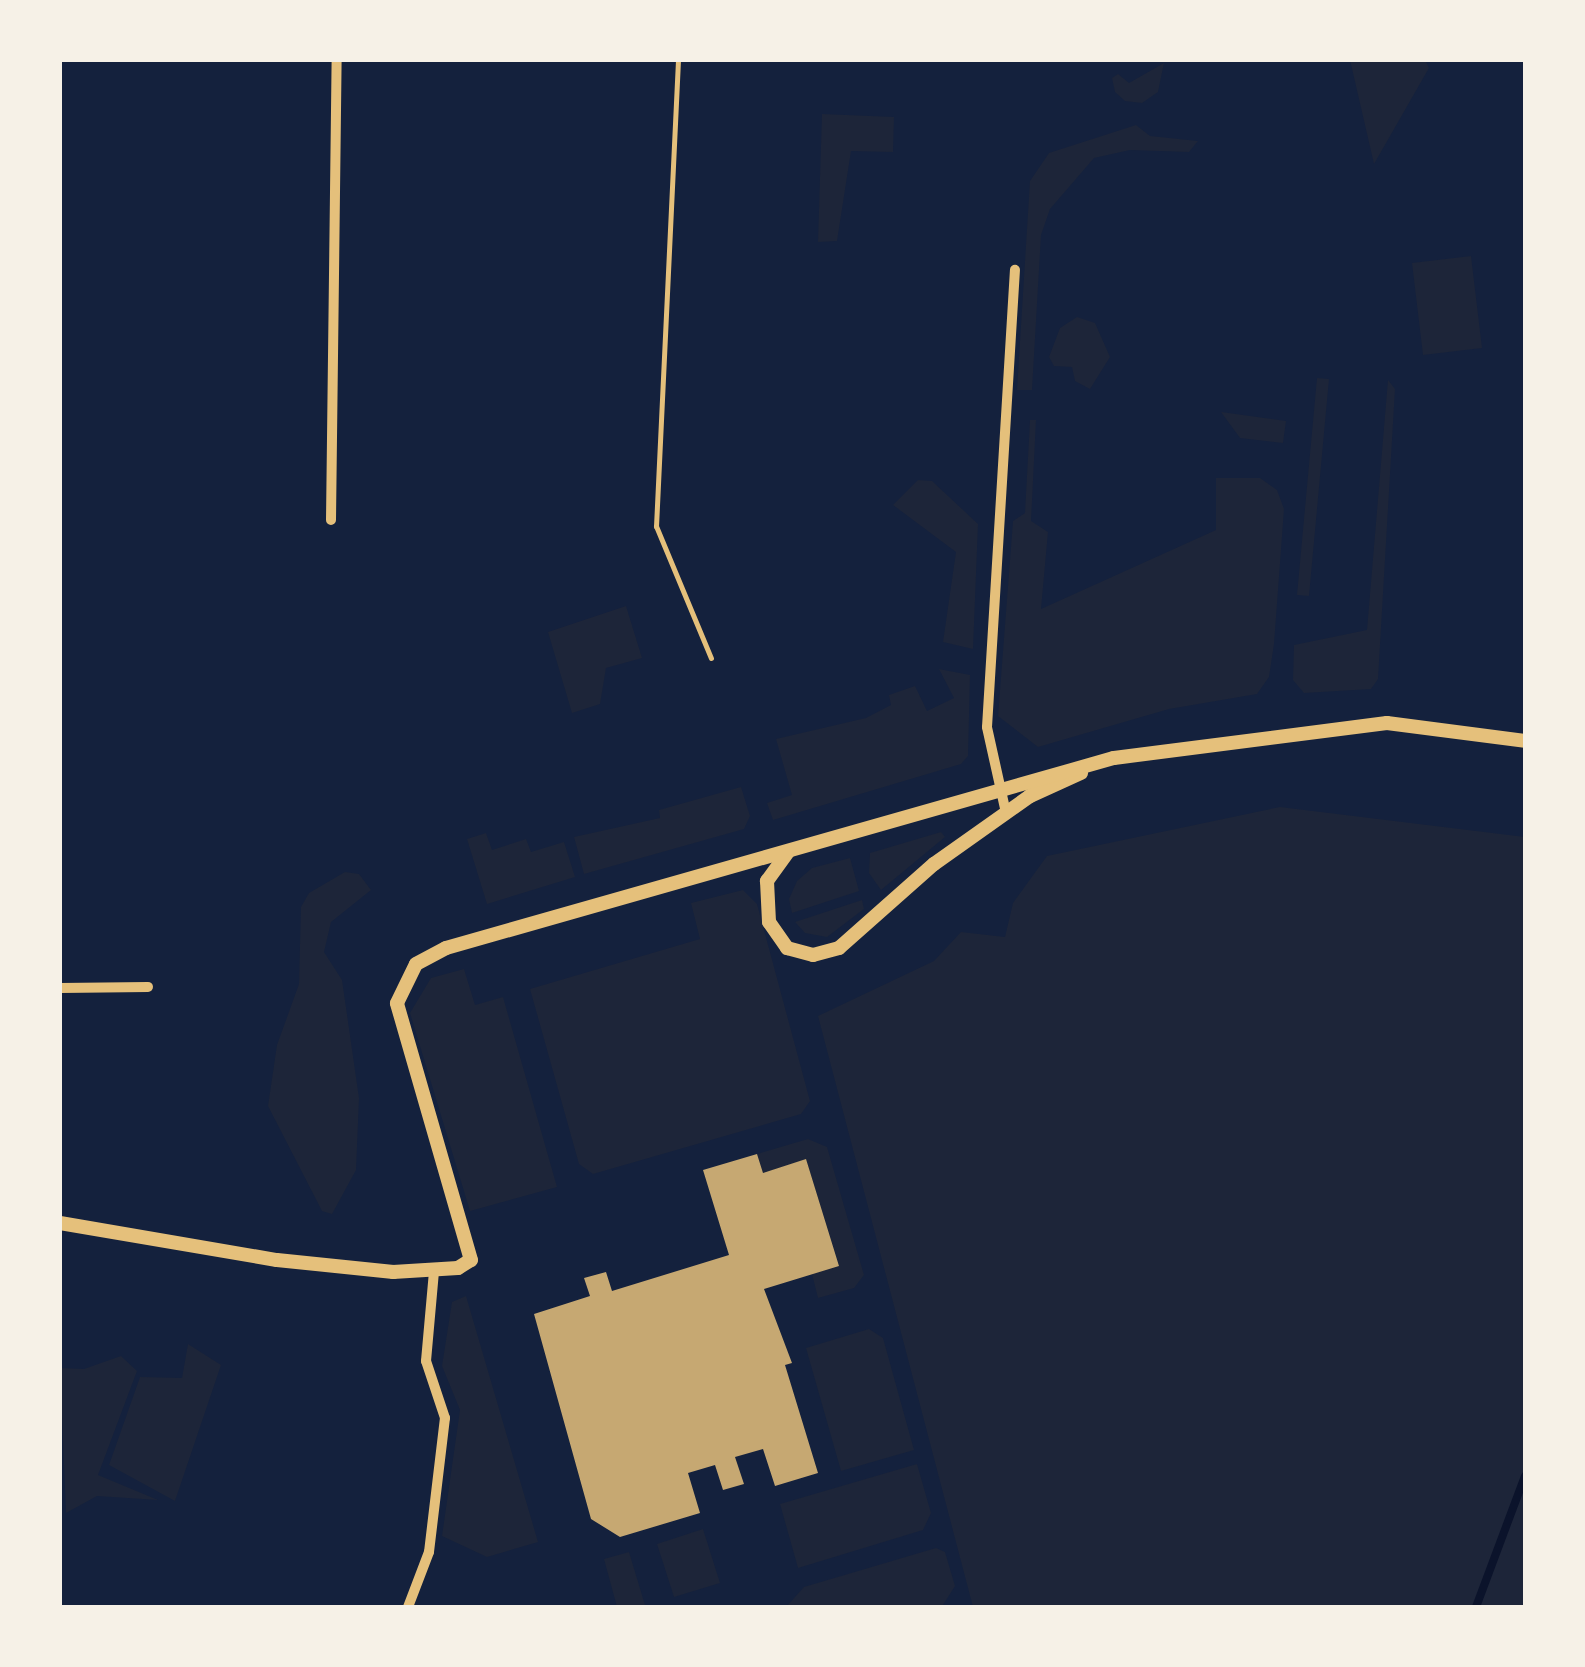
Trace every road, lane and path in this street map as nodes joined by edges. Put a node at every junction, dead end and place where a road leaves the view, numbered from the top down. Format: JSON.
{"nodes":[{"id":1,"x":337,"y":60,"type":"edge"},
{"id":2,"x":678,"y":60,"type":"edge"},
{"id":3,"x":1015,"y":270,"type":"dead end"},
{"id":4,"x":331,"y":520,"type":"dead end"},
{"id":5,"x":712,"y":658,"type":"dead end"},
{"id":6,"x":1525,"y":742,"type":"edge"},
{"id":7,"x":1114,"y":758,"type":"junction"},
{"id":8,"x":1000,"y":787,"type":"junction"},
{"id":9,"x":1006,"y":814,"type":"junction"},
{"id":10,"x":789,"y":851,"type":"junction"},
{"id":11,"x":148,"y":987,"type":"dead end"},
{"id":12,"x":60,"y":988,"type":"edge"},
{"id":13,"x":60,"y":1223,"type":"edge"},
{"id":14,"x":434,"y":1272,"type":"junction"},
{"id":15,"x":408,"y":1607,"type":"edge"}],
"edges":[{"from":1,"to":4,"type":"street"},
{"from":2,"to":5,"type":"lane"},
{"from":3,"to":8,"type":"street"},
{"from":6,"to":7,"type":"street"},
{"from":7,"to":8,"type":"street"},
{"from":7,"to":9,"type":"street"},
{"from":8,"to":9,"type":"street"},
{"from":8,"to":10,"type":"street"},
{"from":9,"to":10,"type":"street"},
{"from":10,"to":14,"type":"street"},
{"from":11,"to":12,"type":"street"},
{"from":13,"to":14,"type":"street"},
{"from":14,"to":15,"type":"street"}]}
